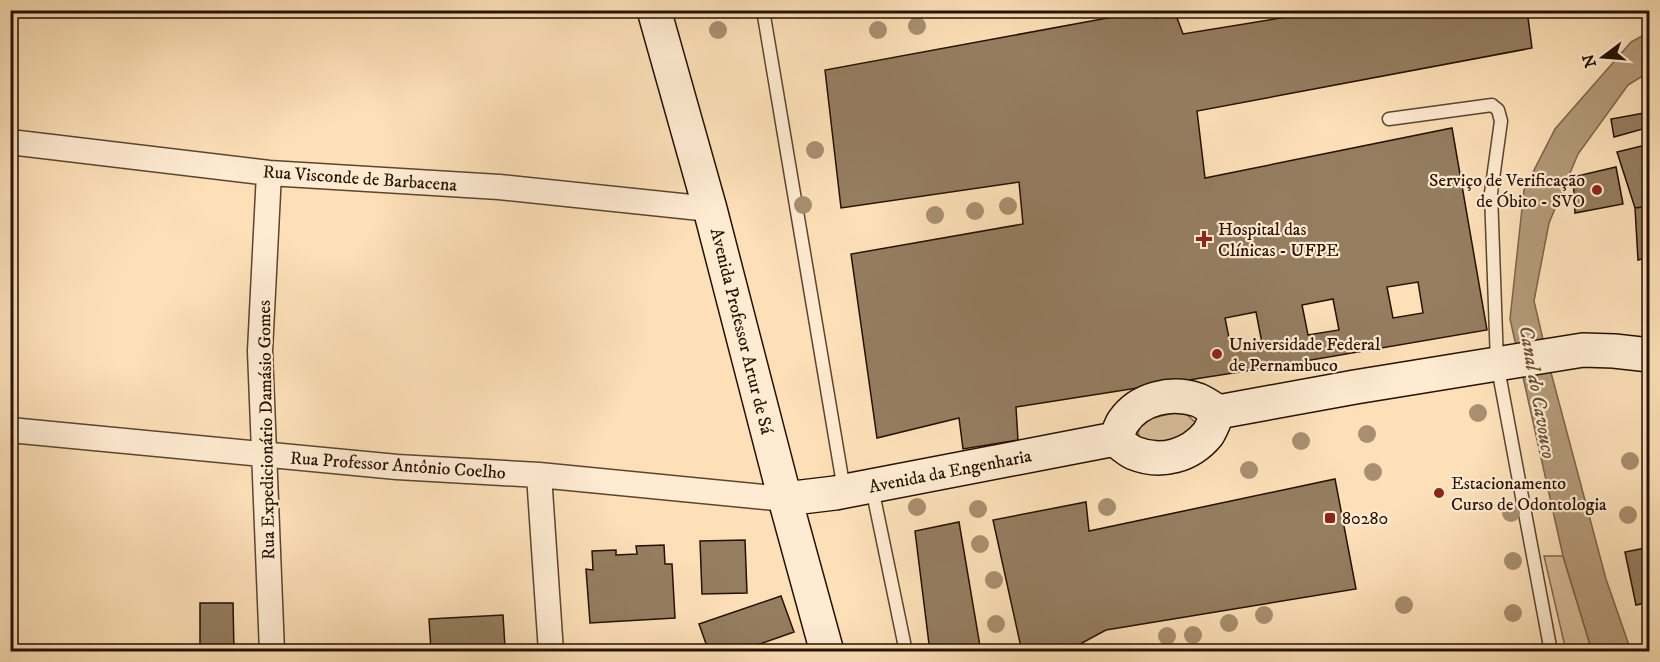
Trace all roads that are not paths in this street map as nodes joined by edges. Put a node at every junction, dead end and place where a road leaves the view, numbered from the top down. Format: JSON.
{"nodes":[{"id":1,"x":654,"y":10,"type":"edge"},
{"id":2,"x":763,"y":10,"type":"edge"},
{"id":3,"x":1389,"y":119,"type":"dead end"},
{"id":4,"x":10,"y":142,"type":"edge"},
{"id":5,"x":269,"y":173,"type":"junction"},
{"id":6,"x":710,"y":209,"type":"junction"},
{"id":7,"x":1650,"y":355,"type":"edge"},
{"id":8,"x":1503,"y":363,"type":"junction"},
{"id":9,"x":1218,"y":412,"type":"junction"},
{"id":10,"x":10,"y":430,"type":"edge"},
{"id":11,"x":1115,"y":439,"type":"junction"},
{"id":12,"x":265,"y":454,"type":"junction"},
{"id":13,"x":539,"y":475,"type":"junction"},
{"id":14,"x":858,"y":489,"type":"junction"},
{"id":15,"x":785,"y":499,"type":"junction"},
{"id":16,"x":272,"y":651,"type":"edge"},
{"id":17,"x":551,"y":651,"type":"edge"},
{"id":18,"x":827,"y":651,"type":"edge"},
{"id":19,"x":906,"y":651,"type":"edge"},
{"id":20,"x":1551,"y":651,"type":"edge"}],
"edges":[{"from":1,"to":6,"type":"street","name":"Avenida Professor Artur de Sá"},
{"from":2,"to":14,"type":"lane"},
{"from":3,"to":8,"type":"lane"},
{"from":4,"to":5,"type":"street","name":"Rua Visconde de Barbacena"},
{"from":5,"to":6,"type":"street","name":"Rua Visconde de Barbacena"},
{"from":5,"to":12,"type":"street","name":"Rua Expedicionário Damásio Gomes"},
{"from":6,"to":15,"type":"street","name":"Avenida Professor Artur de Sá"},
{"from":7,"to":8,"type":"street"},
{"from":8,"to":9,"type":"street"},
{"from":8,"to":20,"type":"lane"},
{"from":9,"to":11,"type":"street"},
{"from":9,"to":11,"type":"street"},
{"from":10,"to":12,"type":"street","name":"Rua Professor Antônio Coelho"},
{"from":11,"to":14,"type":"street","name":"Avenida da Engenharia"},
{"from":12,"to":13,"type":"street","name":"Rua Professor Antônio Coelho"},
{"from":12,"to":16,"type":"street","name":"Rua Expedicionário Damásio Gomes"},
{"from":13,"to":15,"type":"street","name":"Rua Professor Antônio Coelho"},
{"from":13,"to":17,"type":"street"},
{"from":14,"to":15,"type":"street","name":"Avenida da Engenharia"},
{"from":14,"to":19,"type":"lane"},
{"from":15,"to":18,"type":"street","name":"Avenida Professor Artur de Sá"}]}
